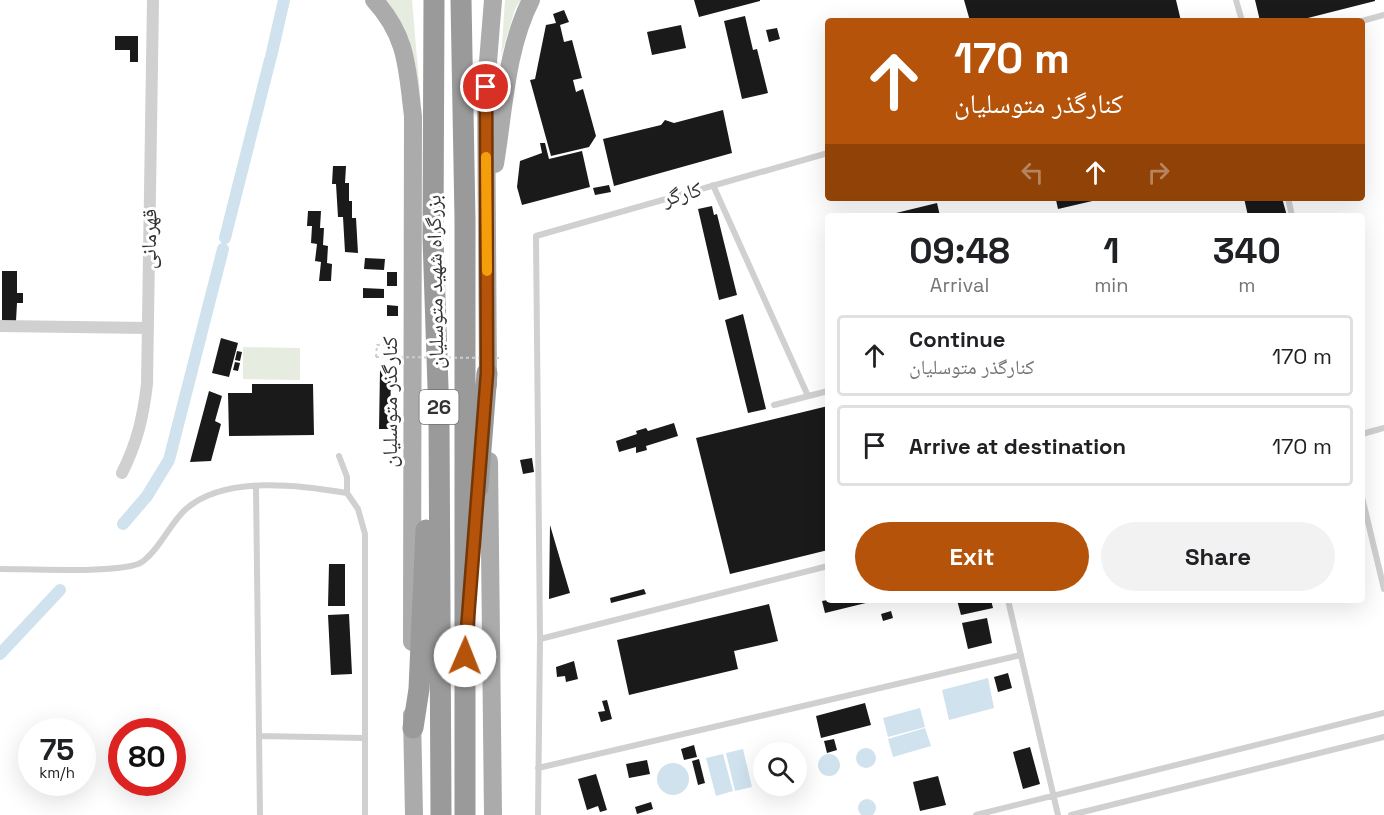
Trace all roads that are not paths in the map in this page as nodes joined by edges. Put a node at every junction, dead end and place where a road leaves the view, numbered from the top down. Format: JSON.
{"nodes":[{"id":1,"x":153,"y":0,"type":"edge"},
{"id":2,"x":374,"y":0,"type":"edge"},
{"id":3,"x":434,"y":0,"type":"edge"},
{"id":4,"x":461,"y":0,"type":"edge"},
{"id":5,"x":493,"y":0,"type":"edge"},
{"id":6,"x":531,"y":0,"type":"edge"},
{"id":7,"x":1236,"y":0,"type":"edge"},
{"id":8,"x":1384,"y":15,"type":"edge"},
{"id":9,"x":1241,"y":18,"type":"edge"},
{"id":10,"x":1365,"y":20,"type":"edge"},
{"id":11,"x":825,"y":154,"type":"edge"},
{"id":12,"x":713,"y":186,"type":"junction"},
{"id":13,"x":486,"y":216,"type":"junction"},
{"id":14,"x":0,"y":326,"type":"edge"},
{"id":15,"x":148,"y":328,"type":"junction"},
{"id":16,"x":494,"y":365,"type":"junction"},
{"id":17,"x":825,"y":392,"type":"edge"},
{"id":18,"x":808,"y":396,"type":"junction"},
{"id":19,"x":774,"y":405,"type":"dead end"},
{"id":20,"x":439,"y":417,"type":"junction"},
{"id":21,"x":1384,"y":428,"type":"edge"},
{"id":22,"x":1365,"y":433,"type":"edge"},
{"id":23,"x":339,"y":456,"type":"dead end"},
{"id":24,"x":122,"y":473,"type":"dead end"},
{"id":25,"x":256,"y":487,"type":"junction"},
{"id":26,"x":347,"y":493,"type":"junction"},
{"id":27,"x":1365,"y":509,"type":"edge"},
{"id":28,"x":825,"y":567,"type":"edge"},
{"id":29,"x":0,"y":569,"type":"edge"},
{"id":30,"x":1384,"y":588,"type":"edge"},
{"id":31,"x":1009,"y":603,"type":"edge"},
{"id":32,"x":465,"y":635,"type":"junction"},
{"id":33,"x":540,"y":639,"type":"junction"},
{"id":34,"x":1021,"y":655,"type":"junction"},
{"id":35,"x":1384,"y":713,"type":"edge"},
{"id":36,"x":412,"y":728,"type":"junction"},
{"id":37,"x":261,"y":736,"type":"junction"},
{"id":38,"x":1384,"y":737,"type":"edge"},
{"id":39,"x":363,"y":738,"type":"junction"},
{"id":40,"x":538,"y":768,"type":"junction"},
{"id":41,"x":1053,"y":795,"type":"junction"},
{"id":42,"x":260,"y":815,"type":"edge"},
{"id":43,"x":365,"y":815,"type":"edge"},
{"id":44,"x":414,"y":815,"type":"edge"},
{"id":45,"x":441,"y":815,"type":"edge"},
{"id":46,"x":465,"y":815,"type":"edge"},
{"id":47,"x":493,"y":815,"type":"edge"},
{"id":48,"x":537,"y":815,"type":"edge"},
{"id":49,"x":976,"y":815,"type":"edge"},
{"id":50,"x":1058,"y":815,"type":"edge"},
{"id":51,"x":1071,"y":815,"type":"edge"}],
"edges":[{"from":1,"to":15,"type":"street","name":"قهرمانی"},
{"from":2,"to":36,"type":"main road","name":"کنارگذر متوسلیان"},
{"from":3,"to":20,"type":"highway","name":"بزرگراه شهید متوسلیان","number":"26"},
{"from":4,"to":32,"type":"highway","name":"بزرگراه شهید متوسلیان"},
{"from":5,"to":13,"type":"main road"},
{"from":6,"to":13,"type":"main road"},
{"from":7,"to":9,"type":"lane"},
{"from":8,"to":10,"type":"lane"},
{"from":11,"to":12,"type":"lane","name":"کارگر"},
{"from":12,"to":18,"type":"lane"},
{"from":12,"to":33,"type":"lane","name":"کارگر"},
{"from":13,"to":16,"type":"main road"},
{"from":14,"to":15,"type":"street"},
{"from":15,"to":24,"type":"street","name":"قهرمانی"},
{"from":16,"to":32,"type":"highway"},
{"from":16,"to":47,"type":"main road"},
{"from":17,"to":18,"type":"lane"},
{"from":18,"to":19,"type":"lane"},
{"from":20,"to":36,"type":"highway"},
{"from":20,"to":45,"type":"highway","name":"بزرگراه شهید متوسلیان","number":"26"},
{"from":21,"to":22,"type":"lane"},
{"from":23,"to":26,"type":"lane"},
{"from":25,"to":26,"type":"lane"},
{"from":25,"to":29,"type":"lane"},
{"from":25,"to":37,"type":"lane"},
{"from":26,"to":39,"type":"lane"},
{"from":27,"to":30,"type":"lane"},
{"from":28,"to":33,"type":"lane"},
{"from":31,"to":34,"type":"lane"},
{"from":32,"to":46,"type":"highway","name":"بزرگراه شهید متوسلیان"},
{"from":33,"to":40,"type":"lane"},
{"from":34,"to":40,"type":"lane"},
{"from":34,"to":41,"type":"lane"},
{"from":35,"to":41,"type":"lane"},
{"from":36,"to":44,"type":"main road","name":"کنارگذر متوسلیان"},
{"from":37,"to":39,"type":"lane"},
{"from":37,"to":42,"type":"lane"},
{"from":38,"to":51,"type":"lane"},
{"from":39,"to":43,"type":"lane"},
{"from":40,"to":48,"type":"lane"},
{"from":41,"to":49,"type":"lane"},
{"from":41,"to":50,"type":"lane"}]}
